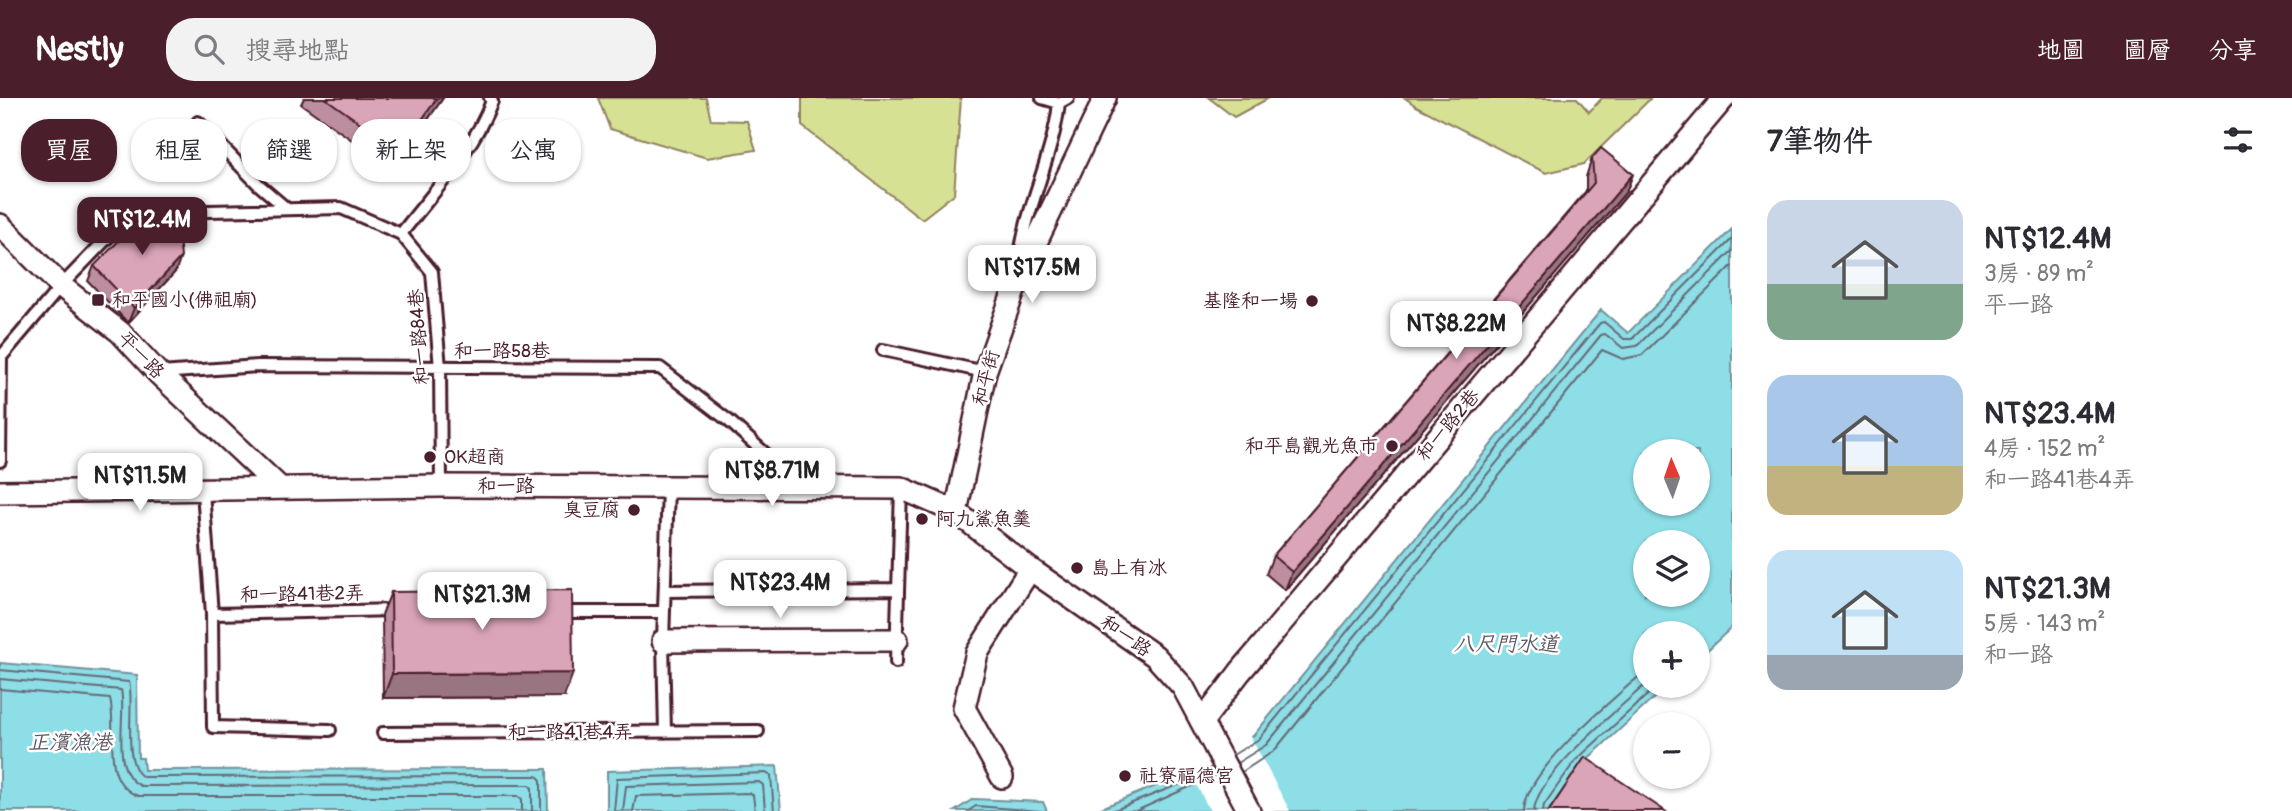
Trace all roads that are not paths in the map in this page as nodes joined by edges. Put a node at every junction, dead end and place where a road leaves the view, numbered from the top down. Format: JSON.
{"nodes":[{"id":1,"x":490,"y":98,"type":"edge"},
{"id":2,"x":1042,"y":98,"type":"edge"},
{"id":3,"x":1105,"y":98,"type":"edge"},
{"id":4,"x":1724,"y":98,"type":"edge"},
{"id":5,"x":1063,"y":100,"type":"edge"},
{"id":6,"x":227,"y":152,"type":"edge"},
{"id":7,"x":287,"y":209,"type":"junction"},
{"id":8,"x":0,"y":225,"type":"edge"},
{"id":9,"x":401,"y":233,"type":"junction"},
{"id":10,"x":1017,"y":282,"type":"junction"},
{"id":11,"x":61,"y":286,"type":"junction"},
{"id":12,"x":883,"y":351,"type":"dead end"},
{"id":13,"x":440,"y":368,"type":"junction"},
{"id":14,"x":985,"y":372,"type":"junction"},
{"id":15,"x":158,"y":373,"type":"junction"},
{"id":16,"x":0,"y":461,"type":"edge"},
{"id":17,"x":441,"y":486,"type":"junction"},
{"id":18,"x":668,"y":487,"type":"junction"},
{"id":19,"x":803,"y":487,"type":"junction"},
{"id":20,"x":280,"y":488,"type":"junction"},
{"id":21,"x":901,"y":488,"type":"junction"},
{"id":22,"x":203,"y":491,"type":"junction"},
{"id":23,"x":0,"y":492,"type":"edge"},
{"id":24,"x":956,"y":512,"type":"junction"},
{"id":25,"x":1030,"y":569,"type":"junction"},
{"id":26,"x":898,"y":589,"type":"junction"},
{"id":27,"x":665,"y":592,"type":"junction"},
{"id":28,"x":407,"y":610,"type":"edge"},
{"id":29,"x":571,"y":612,"type":"edge"},
{"id":30,"x":664,"y":612,"type":"junction"},
{"id":31,"x":212,"y":614,"type":"junction"},
{"id":32,"x":897,"y":640,"type":"junction"},
{"id":33,"x":663,"y":641,"type":"junction"},
{"id":34,"x":896,"y":662,"type":"dead end"},
{"id":35,"x":1205,"y":729,"type":"junction"},
{"id":36,"x":330,"y":730,"type":"dead end"},
{"id":37,"x":758,"y":731,"type":"dead end"},
{"id":38,"x":665,"y":732,"type":"junction"},
{"id":39,"x":383,"y":733,"type":"dead end"},
{"id":40,"x":1002,"y":777,"type":"dead end"},
{"id":41,"x":1249,"y":811,"type":"edge"}],
"edges":[{"from":1,"to":9,"type":"lane"},
{"from":2,"to":5,"type":"lane"},
{"from":3,"to":10,"type":"street","name":"和平街"},
{"from":4,"to":35,"type":"street","name":"和一路2巷"},
{"from":5,"to":10,"type":"lane"},
{"from":6,"to":7,"type":"lane"},
{"from":7,"to":9,"type":"lane","name":"和一路84巷"},
{"from":7,"to":11,"type":"lane","name":"和一路84巷"},
{"from":8,"to":11,"type":"street","name":"平一路"},
{"from":9,"to":13,"type":"lane","name":"和一路84巷"},
{"from":10,"to":14,"type":"street","name":"和平街"},
{"from":11,"to":15,"type":"street","name":"平一路"},
{"from":11,"to":16,"type":"lane","name":"和一路84巷"},
{"from":12,"to":14,"type":"lane"},
{"from":13,"to":15,"type":"lane","name":"和一路58巷"},
{"from":13,"to":17,"type":"lane","name":"和一路84巷"},
{"from":13,"to":19,"type":"lane","name":"和一路58巷"},
{"from":14,"to":24,"type":"street","name":"和平街"},
{"from":15,"to":20,"type":"street","name":"平一路"},
{"from":17,"to":18,"type":"street","name":"和一路"},
{"from":17,"to":20,"type":"street","name":"和一路"},
{"from":18,"to":19,"type":"street","name":"和一路"},
{"from":18,"to":27,"type":"lane"},
{"from":19,"to":21,"type":"street","name":"和一路"},
{"from":20,"to":22,"type":"street","name":"和一路"},
{"from":21,"to":24,"type":"street","name":"和一路"},
{"from":21,"to":26,"type":"lane"},
{"from":22,"to":23,"type":"street","name":"和一路"},
{"from":22,"to":31,"type":"lane"},
{"from":24,"to":25,"type":"street","name":"和一路"},
{"from":25,"to":35,"type":"street","name":"和一路"},
{"from":25,"to":40,"type":"street"},
{"from":26,"to":27,"type":"lane"},
{"from":26,"to":32,"type":"lane"},
{"from":27,"to":30,"type":"lane"},
{"from":28,"to":31,"type":"lane","name":"和一路41巷2弄"},
{"from":29,"to":30,"type":"lane"},
{"from":30,"to":33,"type":"lane"},
{"from":31,"to":36,"type":"lane"},
{"from":32,"to":33,"type":"street"},
{"from":32,"to":34,"type":"lane"},
{"from":33,"to":38,"type":"lane"},
{"from":35,"to":41,"type":"street","name":"和一路"},
{"from":37,"to":38,"type":"lane","name":"和一路41巷4弄"},
{"from":38,"to":39,"type":"lane","name":"和一路41巷4弄"}]}
